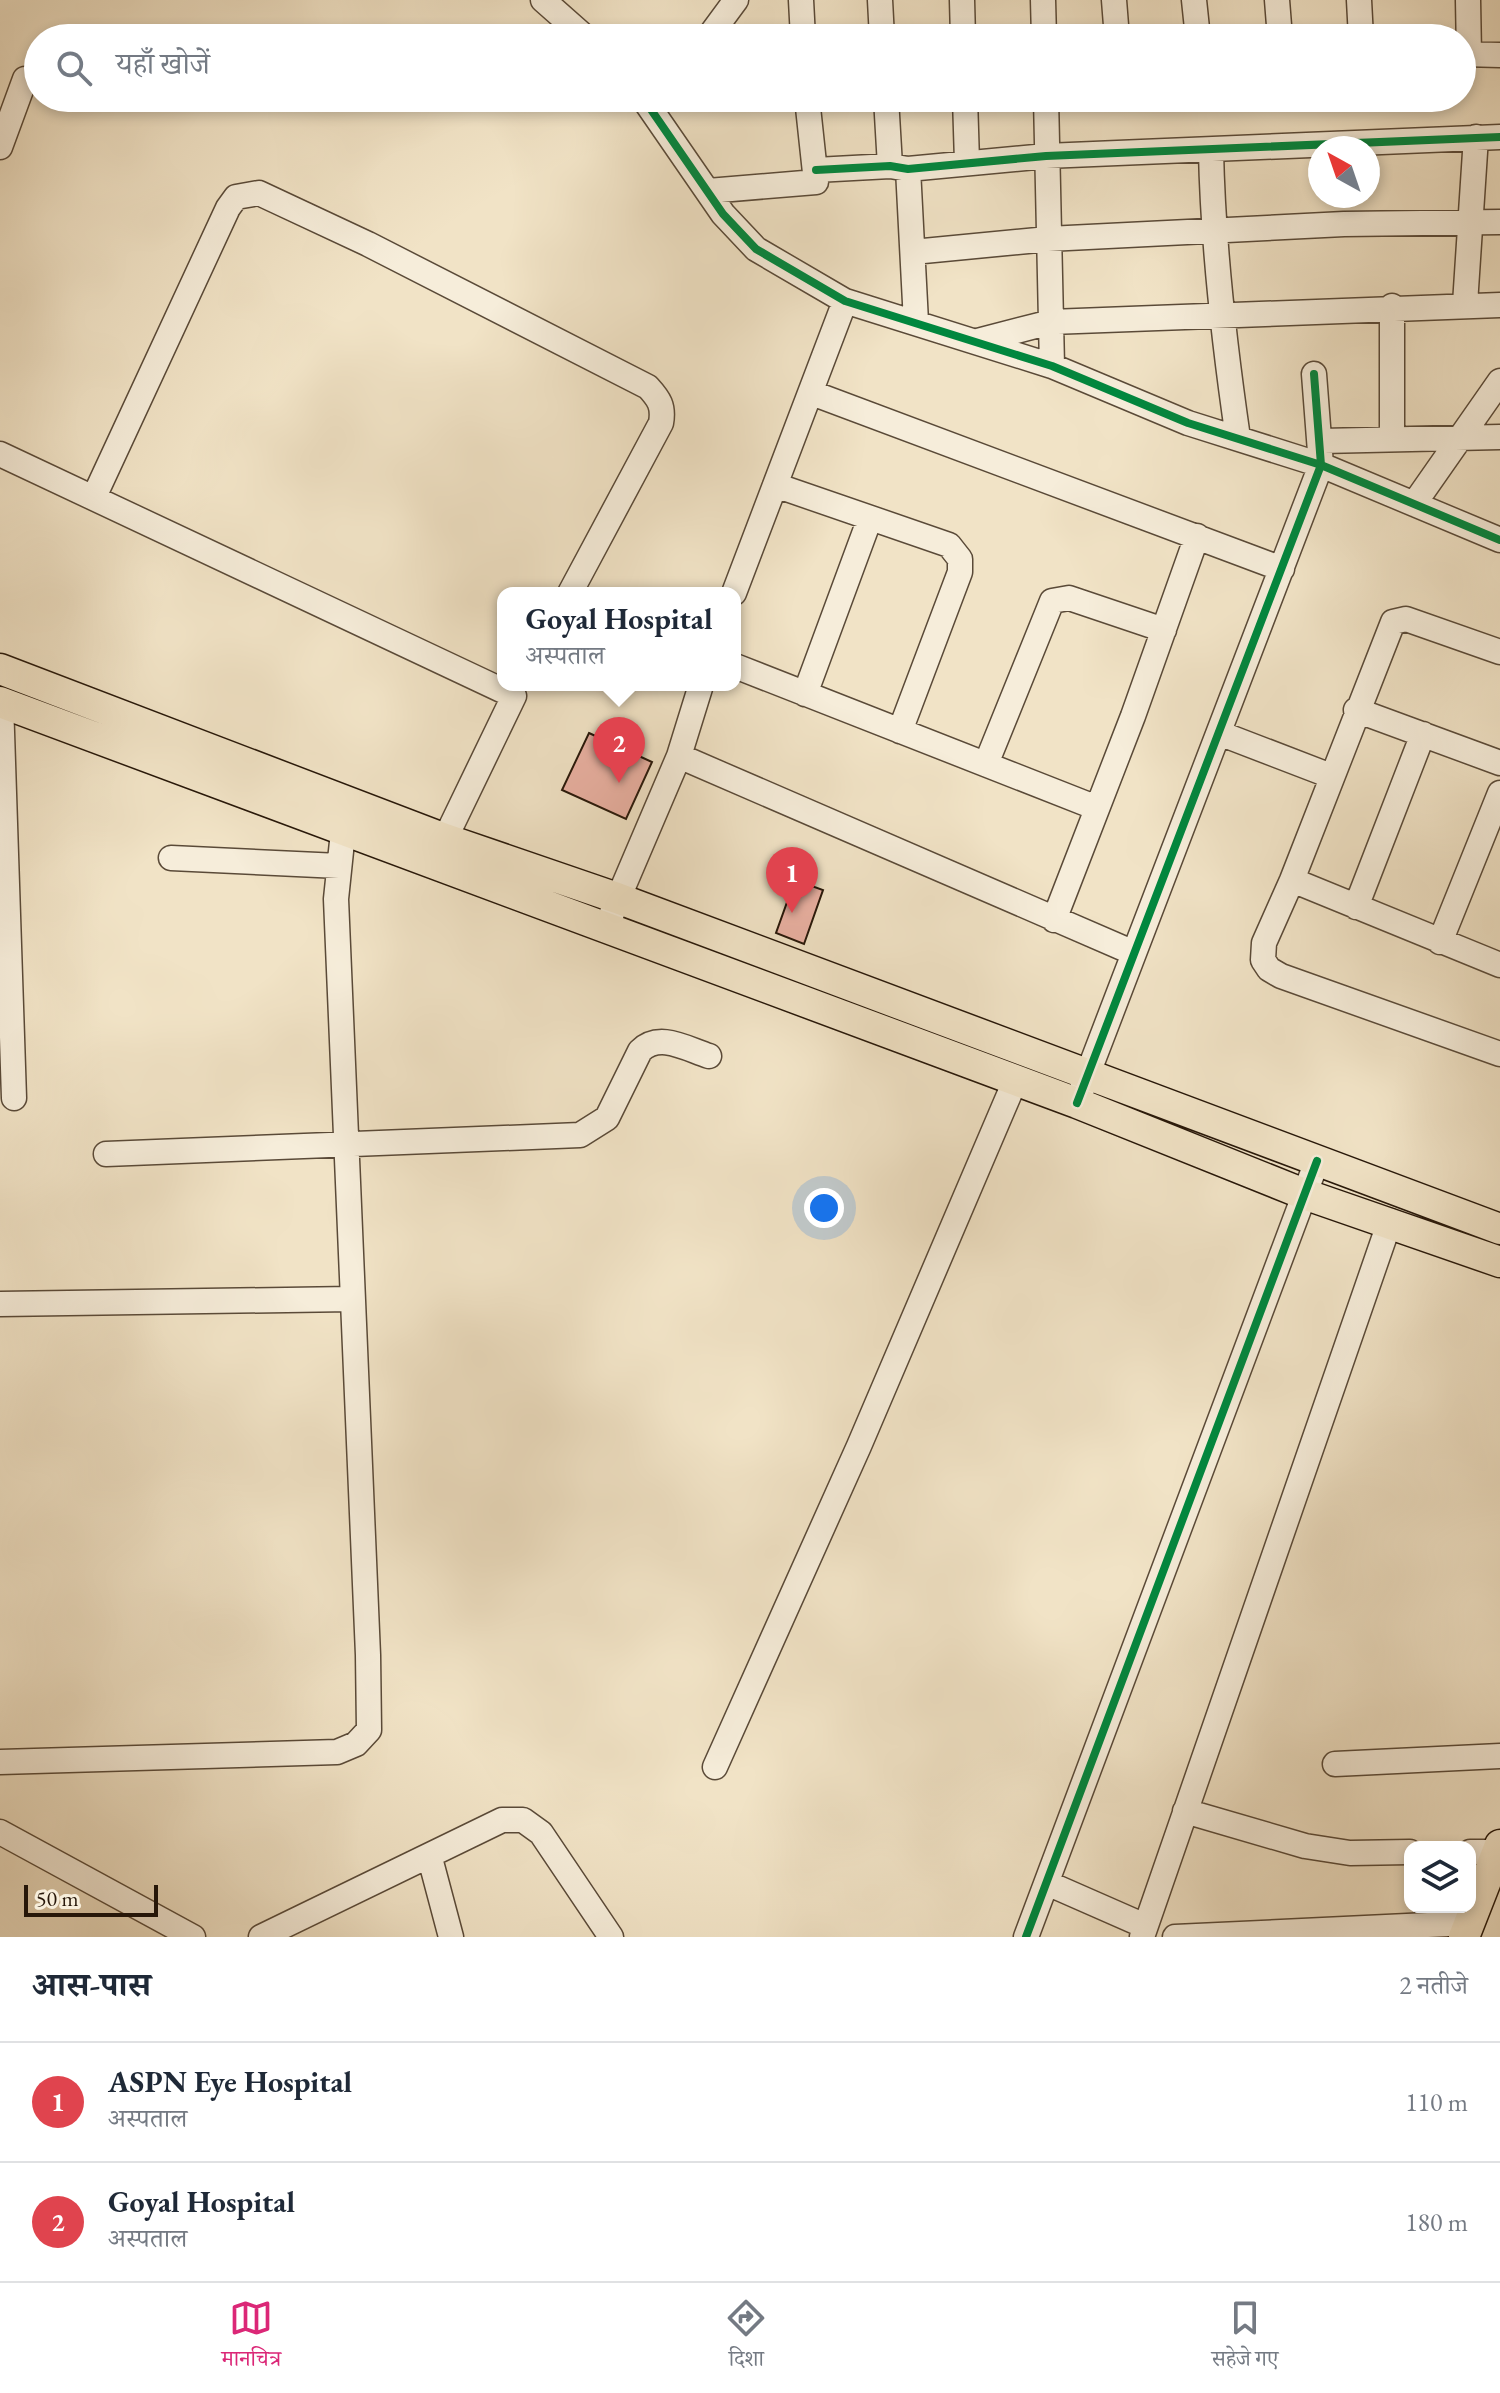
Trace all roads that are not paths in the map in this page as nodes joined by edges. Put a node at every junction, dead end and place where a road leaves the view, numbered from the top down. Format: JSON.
{"nodes":[{"id":1,"x":543,"y":0,"type":"edge"},
{"id":2,"x":736,"y":0,"type":"edge"},
{"id":3,"x":801,"y":0,"type":"edge"},
{"id":4,"x":880,"y":0,"type":"edge"},
{"id":5,"x":962,"y":0,"type":"edge"},
{"id":6,"x":1043,"y":0,"type":"edge"},
{"id":7,"x":1114,"y":0,"type":"edge"},
{"id":8,"x":1194,"y":0,"type":"edge"},
{"id":9,"x":1277,"y":0,"type":"edge"},
{"id":10,"x":1359,"y":0,"type":"edge"},
{"id":11,"x":1468,"y":0,"type":"edge"},
{"id":12,"x":570,"y":24,"type":"edge"},
{"id":13,"x":718,"y":24,"type":"edge"},
{"id":14,"x":802,"y":24,"type":"edge"},
{"id":15,"x":881,"y":24,"type":"edge"},
{"id":16,"x":963,"y":24,"type":"edge"},
{"id":17,"x":1044,"y":24,"type":"edge"},
{"id":18,"x":1116,"y":24,"type":"edge"},
{"id":19,"x":1197,"y":24,"type":"edge"},
{"id":20,"x":1279,"y":24,"type":"edge"},
{"id":21,"x":1360,"y":24,"type":"edge"},
{"id":22,"x":1467,"y":24,"type":"edge"},
{"id":23,"x":1476,"y":54,"type":"edge"},
{"id":24,"x":1500,"y":55,"type":"edge"},
{"id":25,"x":24,"y":82,"type":"edge"},
{"id":26,"x":660,"y":112,"type":"edge"},
{"id":27,"x":809,"y":112,"type":"edge"},
{"id":28,"x":889,"y":112,"type":"edge"},
{"id":29,"x":965,"y":112,"type":"edge"},
{"id":30,"x":1046,"y":112,"type":"edge"},
{"id":31,"x":1488,"y":137,"type":"edge"},
{"id":32,"x":0,"y":147,"type":"edge"},
{"id":33,"x":1211,"y":151,"type":"junction"},
{"id":34,"x":1046,"y":156,"type":"junction"},
{"id":35,"x":967,"y":162,"type":"junction"},
{"id":36,"x":899,"y":168,"type":"junction"},
{"id":37,"x":816,"y":170,"type":"junction"},
{"id":38,"x":708,"y":191,"type":"junction"},
{"id":39,"x":1473,"y":220,"type":"junction"},
{"id":40,"x":1500,"y":222,"type":"edge"},
{"id":41,"x":1212,"y":232,"type":"junction"},
{"id":42,"x":1048,"y":239,"type":"junction"},
{"id":43,"x":913,"y":252,"type":"junction"},
{"id":44,"x":845,"y":301,"type":"junction"},
{"id":45,"x":1465,"y":304,"type":"junction"},
{"id":46,"x":1500,"y":305,"type":"edge"},
{"id":47,"x":1392,"y":306,"type":"junction"},
{"id":48,"x":1220,"y":317,"type":"junction"},
{"id":49,"x":916,"y":322,"type":"junction"},
{"id":50,"x":1051,"y":322,"type":"junction"},
{"id":51,"x":977,"y":341,"type":"junction"},
{"id":52,"x":1052,"y":366,"type":"junction"},
{"id":53,"x":1314,"y":374,"type":"dead end"},
{"id":54,"x":1500,"y":381,"type":"edge"},
{"id":55,"x":812,"y":393,"type":"junction"},
{"id":56,"x":1500,"y":437,"type":"edge"},
{"id":57,"x":1238,"y":438,"type":"junction"},
{"id":58,"x":1392,"y":439,"type":"junction"},
{"id":59,"x":1457,"y":439,"type":"junction"},
{"id":60,"x":1322,"y":453,"type":"junction"},
{"id":61,"x":0,"y":454,"type":"edge"},
{"id":62,"x":775,"y":485,"type":"junction"},
{"id":63,"x":94,"y":497,"type":"junction"},
{"id":64,"x":1414,"y":504,"type":"junction"},
{"id":65,"x":870,"y":518,"type":"junction"},
{"id":66,"x":1197,"y":536,"type":"junction"},
{"id":67,"x":1500,"y":540,"type":"edge"},
{"id":68,"x":1282,"y":569,"type":"junction"},
{"id":69,"x":573,"y":587,"type":"edge"},
{"id":70,"x":736,"y":587,"type":"edge"},
{"id":71,"x":1164,"y":630,"type":"junction"},
{"id":72,"x":1500,"y":652,"type":"edge"},
{"id":73,"x":741,"y":668,"type":"edge"},
{"id":74,"x":0,"y":669,"type":"edge"},
{"id":75,"x":497,"y":682,"type":"edge"},
{"id":76,"x":517,"y":691,"type":"edge"},
{"id":77,"x":699,"y":691,"type":"edge"},
{"id":78,"x":805,"y":694,"type":"junction"},
{"id":79,"x":0,"y":702,"type":"edge"},
{"id":80,"x":1356,"y":710,"type":"junction"},
{"id":81,"x":130,"y":718,"type":"junction"},
{"id":82,"x":900,"y":731,"type":"junction"},
{"id":83,"x":1219,"y":733,"type":"junction"},
{"id":84,"x":1423,"y":734,"type":"junction"},
{"id":85,"x":120,"y":747,"type":"junction"},
{"id":86,"x":679,"y":756,"type":"junction"},
{"id":87,"x":1500,"y":763,"type":"edge"},
{"id":88,"x":986,"y":764,"type":"junction"},
{"id":89,"x":1331,"y":776,"type":"junction"},
{"id":90,"x":1500,"y":793,"type":"edge"},
{"id":91,"x":346,"y":799,"type":"junction"},
{"id":92,"x":1097,"y":808,"type":"junction"},
{"id":93,"x":343,"y":830,"type":"junction"},
{"id":94,"x":445,"y":839,"type":"junction"},
{"id":95,"x":171,"y":858,"type":"dead end"},
{"id":96,"x":339,"y":866,"type":"junction"},
{"id":97,"x":1292,"y":880,"type":"junction"},
{"id":98,"x":617,"y":898,"type":"junction"},
{"id":99,"x":1356,"y":907,"type":"junction"},
{"id":100,"x":4,"y":914,"type":"edge"},
{"id":101,"x":1054,"y":920,"type":"junction"},
{"id":102,"x":606,"y":930,"type":"junction"},
{"id":103,"x":1440,"y":942,"type":"junction"},
{"id":104,"x":1134,"y":953,"type":"junction"},
{"id":105,"x":1500,"y":965,"type":"edge"},
{"id":106,"x":1500,"y":1054,"type":"edge"},
{"id":107,"x":709,"y":1056,"type":"dead end"},
{"id":108,"x":1088,"y":1074,"type":"junction"},
{"id":109,"x":1015,"y":1081,"type":"junction"},
{"id":110,"x":14,"y":1098,"type":"dead end"},
{"id":111,"x":1077,"y":1103,"type":"junction"},
{"id":112,"x":345,"y":1142,"type":"junction"},
{"id":113,"x":106,"y":1154,"type":"dead end"},
{"id":114,"x":1317,"y":1161,"type":"junction"},
{"id":115,"x":1304,"y":1194,"type":"junction"},
{"id":116,"x":1390,"y":1221,"type":"junction"},
{"id":117,"x":1500,"y":1229,"type":"edge"},
{"id":118,"x":1497,"y":1253,"type":"edge"},
{"id":119,"x":351,"y":1299,"type":"junction"},
{"id":120,"x":0,"y":1304,"type":"edge"},
{"id":121,"x":1500,"y":1756,"type":"edge"},
{"id":122,"x":0,"y":1762,"type":"edge"},
{"id":123,"x":1335,"y":1764,"type":"dead end"},
{"id":124,"x":715,"y":1767,"type":"dead end"},
{"id":125,"x":1185,"y":1811,"type":"junction"},
{"id":126,"x":0,"y":1832,"type":"edge"},
{"id":127,"x":1489,"y":1850,"type":"edge"},
{"id":128,"x":1404,"y":1852,"type":"edge"},
{"id":129,"x":430,"y":1858,"type":"junction"},
{"id":130,"x":1047,"y":1883,"type":"junction"},
{"id":131,"x":1500,"y":1894,"type":"edge"},
{"id":132,"x":1144,"y":1932,"type":"edge"},
{"id":133,"x":1472,"y":1932,"type":"edge"},
{"id":134,"x":193,"y":1937,"type":"edge"},
{"id":135,"x":261,"y":1937,"type":"edge"},
{"id":136,"x":451,"y":1937,"type":"edge"},
{"id":137,"x":611,"y":1937,"type":"edge"},
{"id":138,"x":1026,"y":1937,"type":"edge"},
{"id":139,"x":1175,"y":1937,"type":"edge"}],
"edges":[{"from":1,"to":12,"type":"street"},
{"from":2,"to":13,"type":"street"},
{"from":3,"to":14,"type":"street"},
{"from":4,"to":15,"type":"street"},
{"from":5,"to":16,"type":"street"},
{"from":6,"to":17,"type":"street"},
{"from":7,"to":18,"type":"street"},
{"from":8,"to":19,"type":"street"},
{"from":9,"to":20,"type":"street"},
{"from":10,"to":21,"type":"street"},
{"from":11,"to":22,"type":"street"},
{"from":23,"to":24,"type":"street"},
{"from":25,"to":32,"type":"street"},
{"from":26,"to":38,"type":"street"},
{"from":27,"to":37,"type":"street"},
{"from":28,"to":36,"type":"street"},
{"from":29,"to":35,"type":"street"},
{"from":30,"to":34,"type":"street"},
{"from":31,"to":33,"type":"street"},
{"from":31,"to":39,"type":"street"},
{"from":33,"to":34,"type":"street"},
{"from":33,"to":41,"type":"street"},
{"from":34,"to":35,"type":"street"},
{"from":34,"to":42,"type":"street"},
{"from":35,"to":36,"type":"street"},
{"from":36,"to":37,"type":"street"},
{"from":36,"to":43,"type":"street"},
{"from":37,"to":38,"type":"street"},
{"from":38,"to":44,"type":"street"},
{"from":39,"to":40,"type":"street"},
{"from":39,"to":41,"type":"street"},
{"from":39,"to":45,"type":"street"},
{"from":41,"to":42,"type":"street"},
{"from":41,"to":48,"type":"street"},
{"from":42,"to":43,"type":"street"},
{"from":42,"to":50,"type":"street"},
{"from":43,"to":49,"type":"street"},
{"from":44,"to":49,"type":"street"},
{"from":44,"to":55,"type":"street"},
{"from":45,"to":46,"type":"street"},
{"from":45,"to":47,"type":"street"},
{"from":47,"to":48,"type":"street"},
{"from":47,"to":58,"type":"street"},
{"from":48,"to":50,"type":"street"},
{"from":48,"to":57,"type":"street"},
{"from":49,"to":51,"type":"street"},
{"from":50,"to":51,"type":"street"},
{"from":50,"to":52,"type":"street"},
{"from":51,"to":52,"type":"street"},
{"from":52,"to":57,"type":"street"},
{"from":53,"to":60,"type":"street"},
{"from":54,"to":59,"type":"street"},
{"from":55,"to":62,"type":"street"},
{"from":55,"to":66,"type":"street"},
{"from":56,"to":59,"type":"street"},
{"from":57,"to":60,"type":"street"},
{"from":58,"to":59,"type":"street"},
{"from":58,"to":60,"type":"street"},
{"from":59,"to":64,"type":"street"},
{"from":60,"to":64,"type":"street"},
{"from":60,"to":68,"type":"street"},
{"from":61,"to":63,"type":"street"},
{"from":62,"to":65,"type":"street"},
{"from":62,"to":70,"type":"street"},
{"from":63,"to":69,"type":"street"},
{"from":63,"to":75,"type":"street"},
{"from":64,"to":67,"type":"street"},
{"from":65,"to":78,"type":"street"},
{"from":65,"to":82,"type":"street"},
{"from":66,"to":68,"type":"street"},
{"from":66,"to":71,"type":"street"},
{"from":68,"to":83,"type":"street"},
{"from":71,"to":88,"type":"street"},
{"from":71,"to":92,"type":"street"},
{"from":72,"to":80,"type":"street"},
{"from":73,"to":78,"type":"street"},
{"from":74,"to":81,"type":"main road"},
{"from":76,"to":94,"type":"street"},
{"from":77,"to":86,"type":"street"},
{"from":78,"to":82,"type":"street"},
{"from":79,"to":85,"type":"main road"},
{"from":79,"to":100,"type":"street"},
{"from":80,"to":84,"type":"street"},
{"from":80,"to":89,"type":"street"},
{"from":81,"to":85,"type":"main road"},
{"from":81,"to":91,"type":"main road"},
{"from":82,"to":88,"type":"street"},
{"from":83,"to":89,"type":"street"},
{"from":83,"to":104,"type":"street"},
{"from":84,"to":87,"type":"street"},
{"from":84,"to":99,"type":"street"},
{"from":85,"to":93,"type":"main road"},
{"from":86,"to":98,"type":"street"},
{"from":86,"to":101,"type":"street"},
{"from":88,"to":92,"type":"street"},
{"from":89,"to":97,"type":"street"},
{"from":90,"to":103,"type":"street"},
{"from":91,"to":93,"type":"street"},
{"from":91,"to":94,"type":"main road"},
{"from":92,"to":101,"type":"street"},
{"from":93,"to":96,"type":"street"},
{"from":93,"to":102,"type":"main road"},
{"from":94,"to":98,"type":"main road"},
{"from":95,"to":96,"type":"street"},
{"from":96,"to":112,"type":"street"},
{"from":97,"to":99,"type":"street"},
{"from":97,"to":106,"type":"street"},
{"from":98,"to":102,"type":"street"},
{"from":98,"to":108,"type":"main road"},
{"from":99,"to":103,"type":"street"},
{"from":100,"to":110,"type":"street"},
{"from":101,"to":104,"type":"street"},
{"from":102,"to":109,"type":"main road"},
{"from":103,"to":105,"type":"street"},
{"from":104,"to":108,"type":"street"},
{"from":107,"to":112,"type":"street"},
{"from":108,"to":111,"type":"street"},
{"from":108,"to":114,"type":"main road"},
{"from":109,"to":111,"type":"main road"},
{"from":109,"to":124,"type":"street"},
{"from":111,"to":115,"type":"main road"},
{"from":112,"to":113,"type":"street"},
{"from":112,"to":119,"type":"street"},
{"from":114,"to":115,"type":"street"},
{"from":114,"to":117,"type":"main road"},
{"from":115,"to":116,"type":"main road"},
{"from":115,"to":130,"type":"street"},
{"from":116,"to":118,"type":"main road"},
{"from":116,"to":125,"type":"street"},
{"from":119,"to":120,"type":"street"},
{"from":119,"to":122,"type":"street"},
{"from":121,"to":123,"type":"street"},
{"from":125,"to":128,"type":"street"},
{"from":125,"to":132,"type":"street"},
{"from":126,"to":134,"type":"street"},
{"from":127,"to":133,"type":"main road"},
{"from":129,"to":135,"type":"street"},
{"from":129,"to":136,"type":"street"},
{"from":129,"to":137,"type":"street"},
{"from":130,"to":132,"type":"street"},
{"from":130,"to":138,"type":"street"},
{"from":131,"to":133,"type":"main road"},
{"from":133,"to":139,"type":"street"}]}
